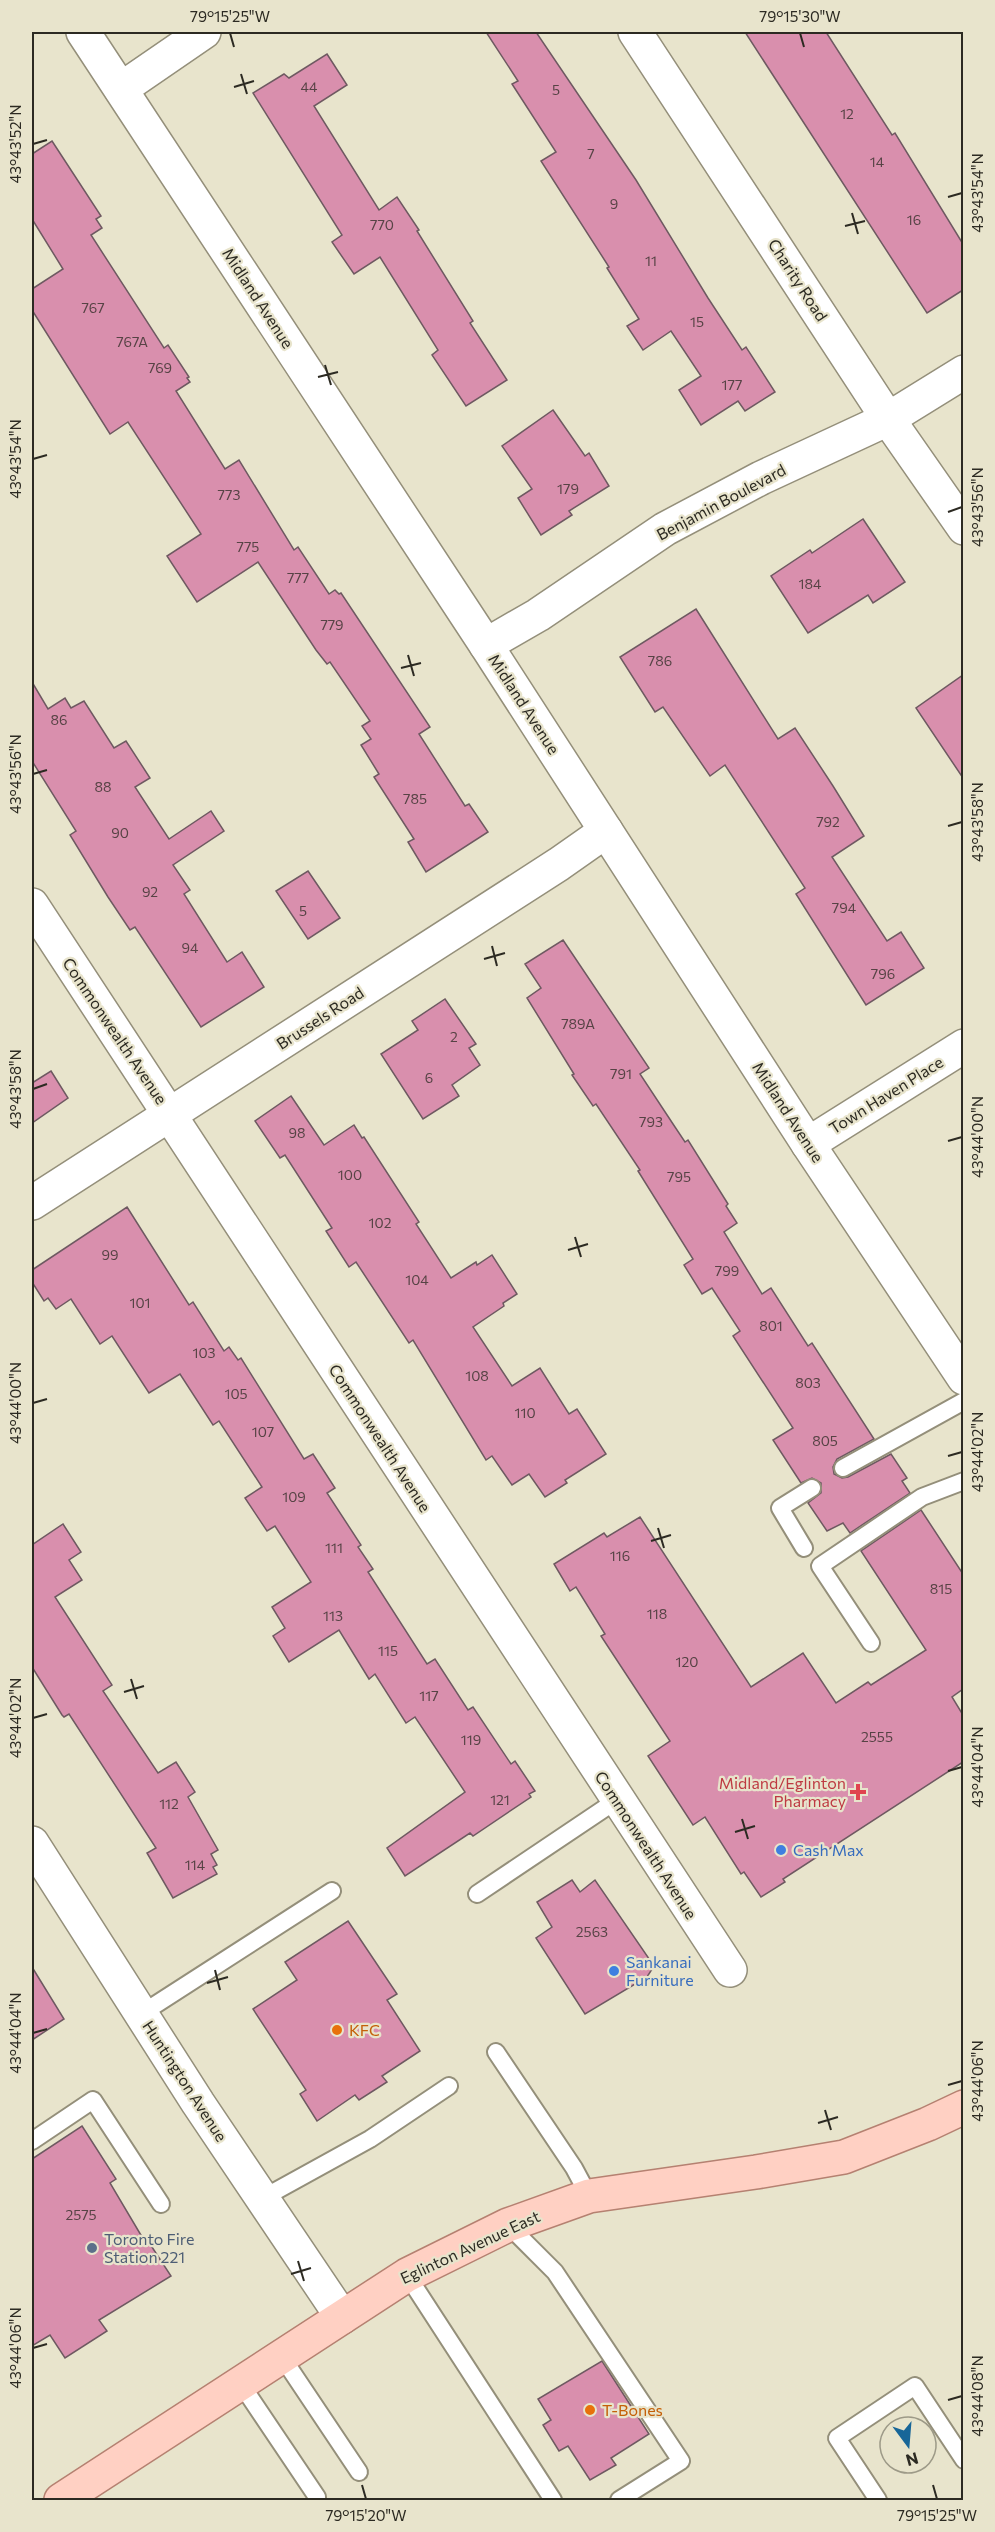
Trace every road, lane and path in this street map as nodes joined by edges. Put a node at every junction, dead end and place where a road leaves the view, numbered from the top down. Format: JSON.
{"nodes":[{"id":1,"x":83,"y":32,"type":"edge"},
{"id":2,"x":204,"y":32,"type":"edge"},
{"id":3,"x":635,"y":32,"type":"edge"},
{"id":4,"x":121,"y":88,"type":"junction"},
{"id":5,"x":963,"y":372,"type":"edge"},
{"id":6,"x":888,"y":419,"type":"junction"},
{"id":7,"x":963,"y":528,"type":"edge"},
{"id":8,"x":486,"y":645,"type":"junction"},
{"id":9,"x":606,"y":831,"type":"junction"},
{"id":10,"x":32,"y":905,"type":"edge"},
{"id":11,"x":963,"y":1046,"type":"edge"},
{"id":12,"x":170,"y":1115,"type":"junction"},
{"id":13,"x":808,"y":1144,"type":"junction"},
{"id":14,"x":32,"y":1203,"type":"edge"},
{"id":15,"x":963,"y":1378,"type":"edge"},
{"id":16,"x":963,"y":1401,"type":"edge"},
{"id":17,"x":843,"y":1468,"type":"dead end"},
{"id":18,"x":963,"y":1481,"type":"edge"},
{"id":19,"x":812,"y":1488,"type":"dead end"},
{"id":20,"x":804,"y":1548,"type":"dead end"},
{"id":21,"x":871,"y":1643,"type":"dead end"},
{"id":22,"x":618,"y":1800,"type":"junction"},
{"id":23,"x":32,"y":1843,"type":"edge"},
{"id":24,"x":332,"y":1891,"type":"dead end"},
{"id":25,"x":477,"y":1894,"type":"dead end"},
{"id":26,"x":730,"y":1970,"type":"dead end"},
{"id":27,"x":141,"y":2014,"type":"junction"},
{"id":28,"x":496,"y":2052,"type":"dead end"},
{"id":29,"x":449,"y":2086,"type":"dead end"},
{"id":30,"x":963,"y":2107,"type":"edge"},
{"id":31,"x":32,"y":2140,"type":"edge"},
{"id":32,"x":589,"y":2196,"type":"junction"},
{"id":33,"x":263,"y":2198,"type":"junction"},
{"id":34,"x":161,"y":2204,"type":"dead end"},
{"id":35,"x":508,"y":2225,"type":"junction"},
{"id":36,"x":407,"y":2275,"type":"junction"},
{"id":37,"x":342,"y":2317,"type":"junction"},
{"id":38,"x":282,"y":2357,"type":"junction"},
{"id":39,"x":241,"y":2384,"type":"junction"},
{"id":40,"x":963,"y":2460,"type":"edge"},
{"id":41,"x":359,"y":2472,"type":"dead end"},
{"id":42,"x":316,"y":2497,"type":"dead end"},
{"id":43,"x":67,"y":2499,"type":"edge"},
{"id":44,"x":554,"y":2500,"type":"edge"},
{"id":45,"x":619,"y":2500,"type":"edge"},
{"id":46,"x":878,"y":2500,"type":"edge"}],
"edges":[{"from":1,"to":4,"type":"street","name":"Midland Avenue"},
{"from":2,"to":4,"type":"street"},
{"from":3,"to":6,"type":"street","name":"Charity Road"},
{"from":4,"to":8,"type":"street","name":"Midland Avenue"},
{"from":5,"to":6,"type":"street","name":"Benjamin Boulevard"},
{"from":6,"to":7,"type":"street","name":"Charity Road"},
{"from":6,"to":8,"type":"street","name":"Benjamin Boulevard"},
{"from":8,"to":9,"type":"street","name":"Midland Avenue"},
{"from":9,"to":12,"type":"street","name":"Brussels Road"},
{"from":9,"to":13,"type":"street","name":"Midland Avenue"},
{"from":10,"to":12,"type":"street","name":"Commonwealth Avenue"},
{"from":11,"to":13,"type":"street","name":"Town Haven Place"},
{"from":12,"to":14,"type":"street","name":"Brussels Road"},
{"from":12,"to":22,"type":"street","name":"Commonwealth Avenue"},
{"from":13,"to":15,"type":"street","name":"Midland Avenue"},
{"from":16,"to":17,"type":"lane"},
{"from":18,"to":21,"type":"lane"},
{"from":19,"to":20,"type":"lane"},
{"from":22,"to":25,"type":"lane"},
{"from":22,"to":26,"type":"street","name":"Commonwealth Avenue"},
{"from":23,"to":27,"type":"street","name":"Huntington Avenue"},
{"from":24,"to":27,"type":"lane"},
{"from":27,"to":33,"type":"street","name":"Huntington Avenue"},
{"from":28,"to":32,"type":"lane"},
{"from":29,"to":33,"type":"lane"},
{"from":30,"to":32,"type":"main road","name":"Eglinton Avenue East"},
{"from":31,"to":34,"type":"lane"},
{"from":32,"to":35,"type":"main road","name":"Eglinton Avenue East"},
{"from":33,"to":37,"type":"street","name":"Huntington Avenue"},
{"from":35,"to":36,"type":"main road","name":"Eglinton Avenue East"},
{"from":35,"to":45,"type":"lane"},
{"from":36,"to":37,"type":"main road","name":"Eglinton Avenue East"},
{"from":36,"to":44,"type":"lane"},
{"from":37,"to":38,"type":"main road","name":"Eglinton Avenue East"},
{"from":38,"to":39,"type":"main road","name":"Eglinton Avenue East"},
{"from":38,"to":41,"type":"lane"},
{"from":39,"to":42,"type":"lane"},
{"from":39,"to":43,"type":"main road","name":"Eglinton Avenue East"},
{"from":40,"to":46,"type":"lane"}]}
